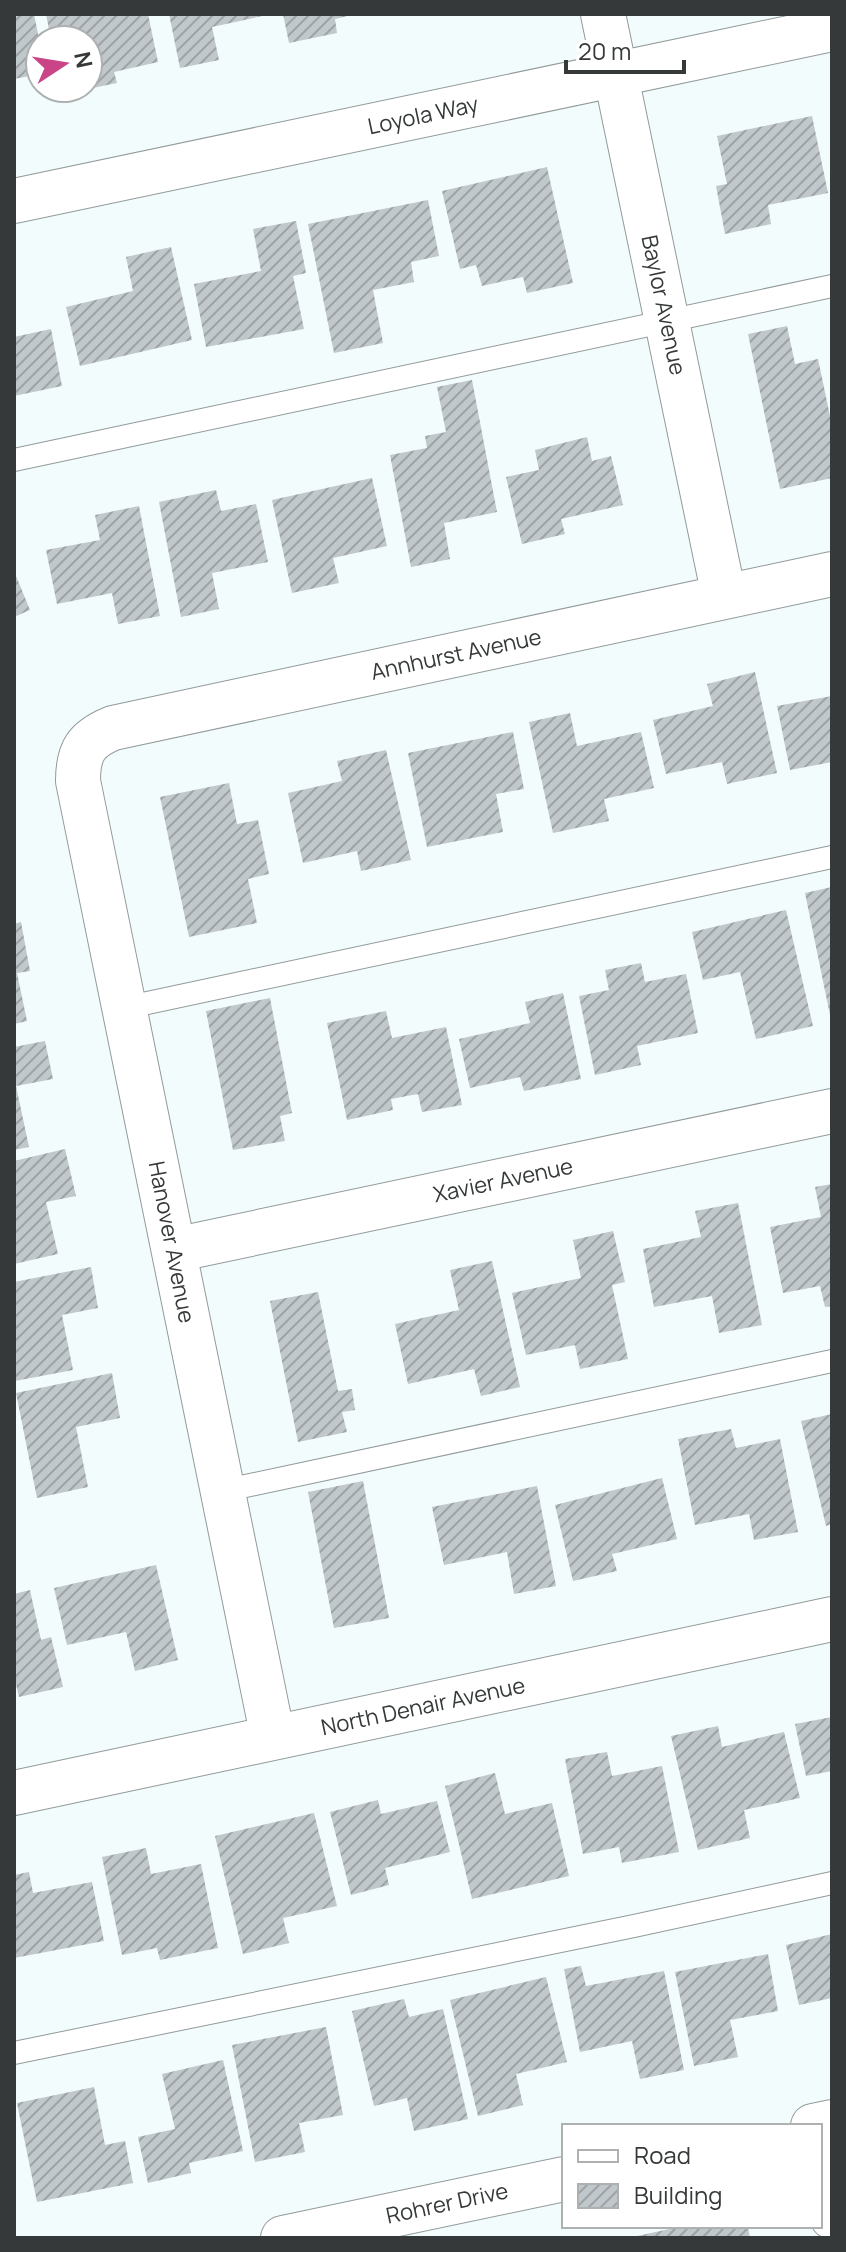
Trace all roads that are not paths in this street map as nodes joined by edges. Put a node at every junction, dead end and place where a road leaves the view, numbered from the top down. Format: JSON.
{"nodes":[{"id":1,"x":603,"y":14,"type":"edge"},
{"id":2,"x":832,"y":29,"type":"edge"},
{"id":3,"x":615,"y":75,"type":"junction"},
{"id":4,"x":14,"y":201,"type":"edge"},
{"id":5,"x":832,"y":286,"type":"edge"},
{"id":6,"x":667,"y":321,"type":"junction"},
{"id":7,"x":14,"y":460,"type":"edge"},
{"id":8,"x":832,"y":574,"type":"edge"},
{"id":9,"x":724,"y":596,"type":"junction"},
{"id":10,"x":85,"y":747,"type":"joint"},
{"id":11,"x":832,"y":857,"type":"edge"},
{"id":12,"x":124,"y":1008,"type":"junction"},
{"id":13,"x":832,"y":1111,"type":"edge"},
{"id":14,"x":174,"y":1250,"type":"junction"},
{"id":15,"x":832,"y":1361,"type":"edge"},
{"id":16,"x":222,"y":1491,"type":"junction"},
{"id":17,"x":832,"y":1619,"type":"edge"},
{"id":18,"x":273,"y":1738,"type":"junction"},
{"id":19,"x":14,"y":1793,"type":"edge"},
{"id":20,"x":832,"y":1883,"type":"edge"},
{"id":21,"x":14,"y":2053,"type":"edge"},
{"id":22,"x":822,"y":2168,"type":"edge"},
{"id":23,"x":562,"y":2179,"type":"edge"},
{"id":24,"x":832,"y":2217,"type":"edge"},
{"id":25,"x":355,"y":2231,"type":"edge"},
{"id":26,"x":283,"y":2238,"type":"edge"}],
"edges":[{"from":1,"to":3,"type":"street","name":"Baylor Avenue"},
{"from":2,"to":3,"type":"street","name":"Loyola Way"},
{"from":3,"to":4,"type":"street","name":"Loyola Way"},
{"from":3,"to":6,"type":"street","name":"Baylor Avenue"},
{"from":5,"to":6,"type":"lane"},
{"from":6,"to":7,"type":"lane"},
{"from":6,"to":9,"type":"street","name":"Baylor Avenue"},
{"from":8,"to":9,"type":"street","name":"Annhurst Avenue"},
{"from":9,"to":10,"type":"street","name":"Annhurst Avenue"},
{"from":10,"to":12,"type":"street","name":"Hanover Avenue"},
{"from":11,"to":12,"type":"lane"},
{"from":12,"to":14,"type":"street","name":"Hanover Avenue"},
{"from":13,"to":14,"type":"street","name":"Xavier Avenue"},
{"from":14,"to":16,"type":"street","name":"Hanover Avenue"},
{"from":15,"to":16,"type":"lane"},
{"from":16,"to":18,"type":"street","name":"Hanover Avenue"},
{"from":17,"to":18,"type":"street","name":"North Denair Avenue"},
{"from":18,"to":19,"type":"street","name":"North Denair Avenue"},
{"from":20,"to":21,"type":"lane"},
{"from":22,"to":24,"type":"street"},
{"from":23,"to":25,"type":"street","name":"Rohrer Drive"},
{"from":25,"to":26,"type":"street","name":"Rohrer Drive"}]}
